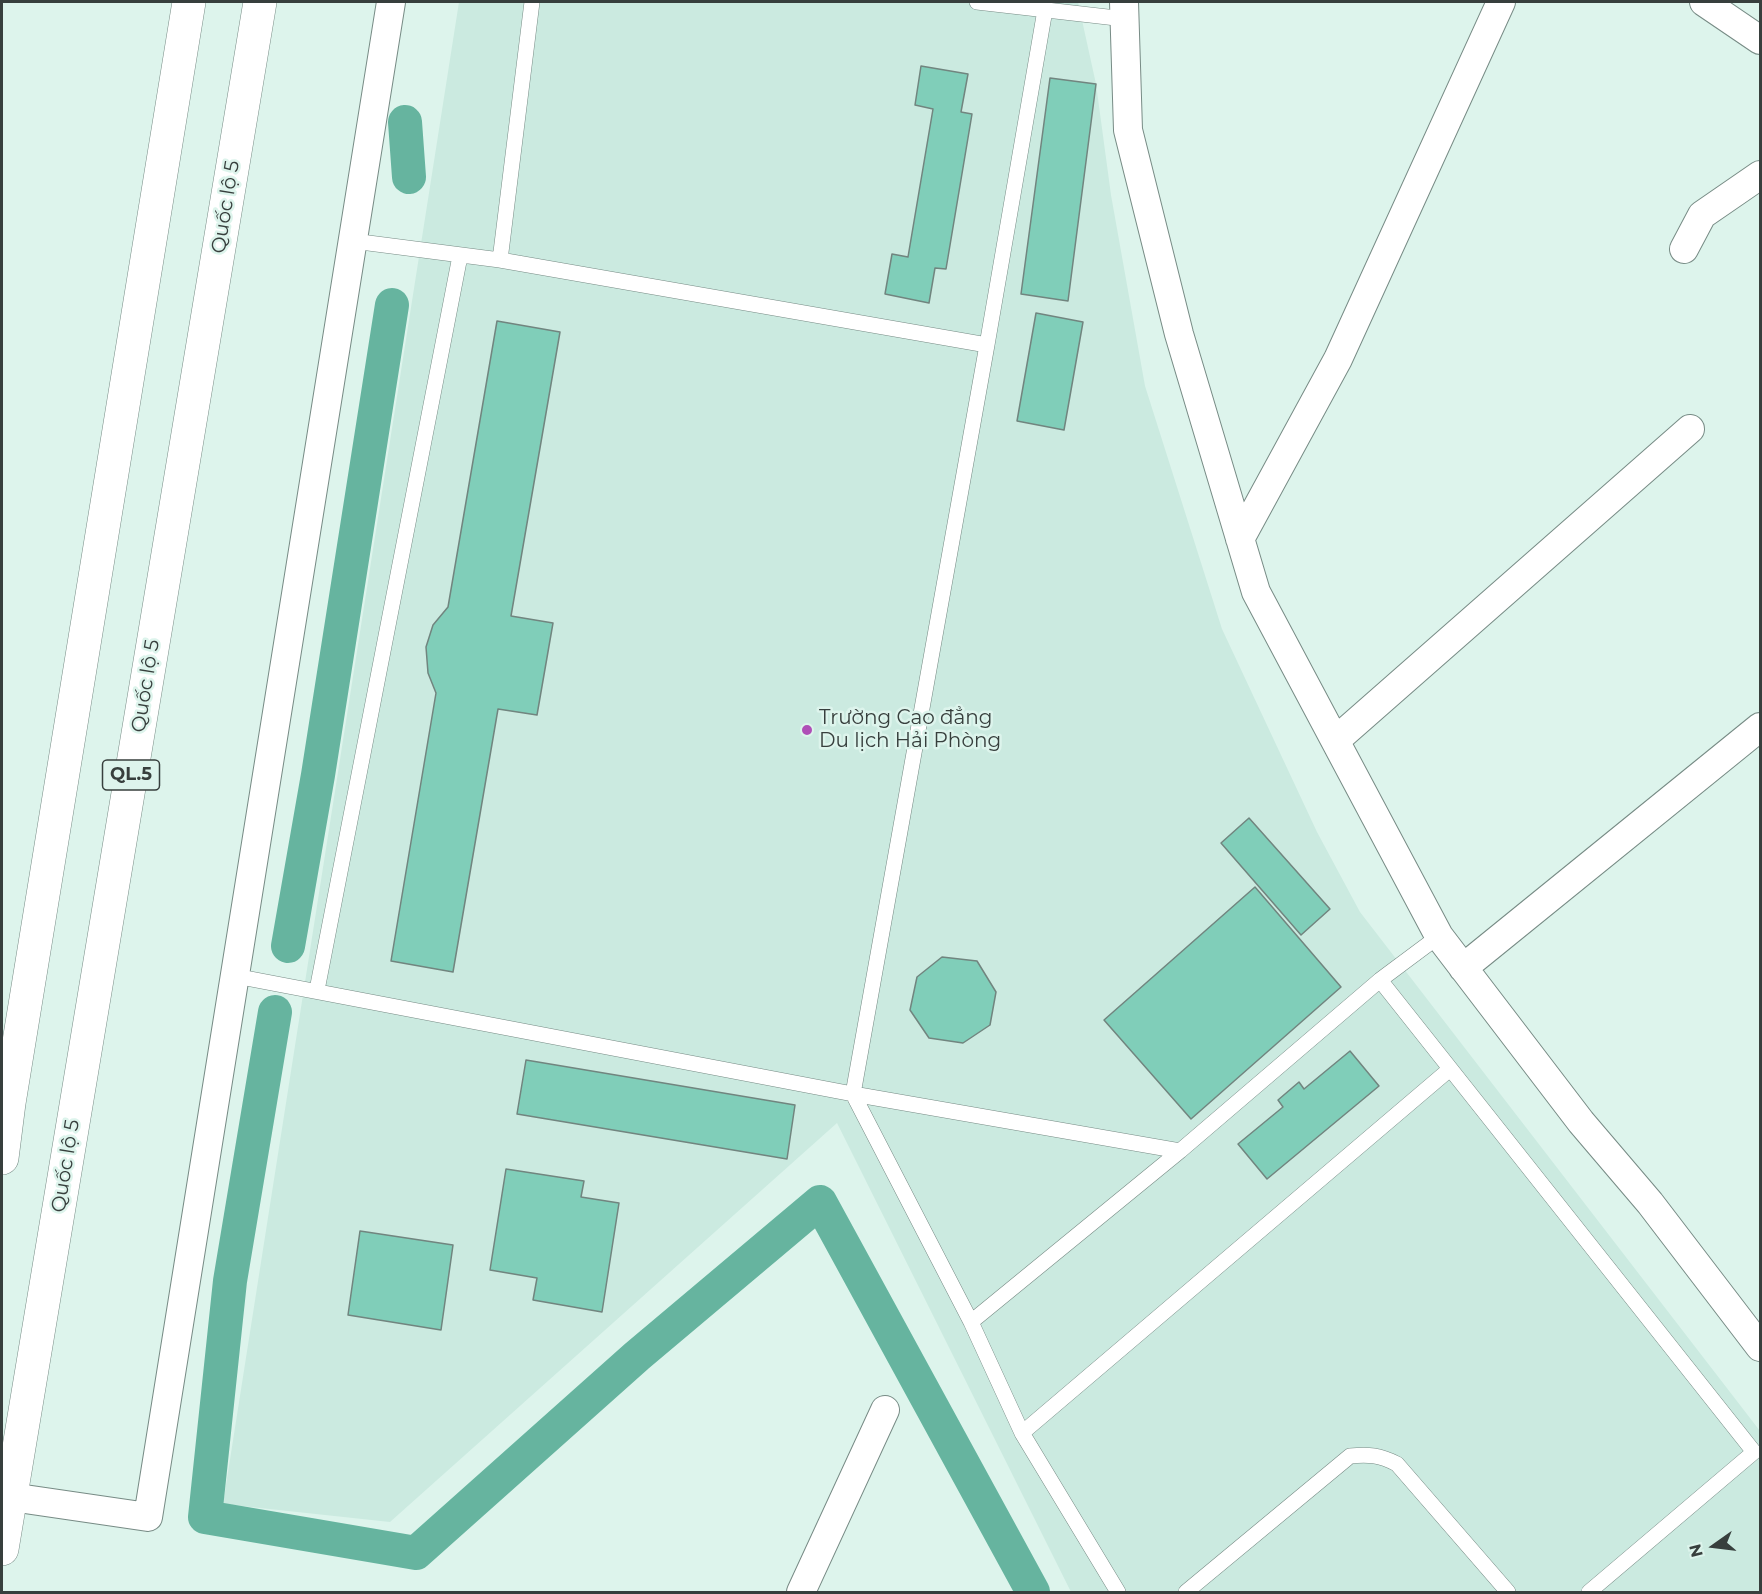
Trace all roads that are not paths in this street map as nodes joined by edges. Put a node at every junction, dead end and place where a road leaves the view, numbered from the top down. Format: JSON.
{"nodes":[{"id":1,"x":189,"y":2,"type":"edge"},
{"id":2,"x":260,"y":2,"type":"edge"},
{"id":3,"x":391,"y":2,"type":"edge"},
{"id":4,"x":532,"y":2,"type":"edge"},
{"id":5,"x":977,"y":2,"type":"edge"},
{"id":6,"x":1501,"y":2,"type":"edge"},
{"id":7,"x":1704,"y":2,"type":"edge"},
{"id":8,"x":1045,"y":10,"type":"junction"},
{"id":9,"x":1125,"y":10,"type":"edge"},
{"id":10,"x":1761,"y":40,"type":"edge"},
{"id":11,"x":1761,"y":176,"type":"edge"},
{"id":12,"x":353,"y":241,"type":"junction"},
{"id":13,"x":1684,"y":249,"type":"dead end"},
{"id":14,"x":460,"y":256,"type":"junction"},
{"id":15,"x":500,"y":260,"type":"junction"},
{"id":16,"x":987,"y":345,"type":"junction"},
{"id":17,"x":1690,"y":429,"type":"dead end"},
{"id":18,"x":1240,"y":540,"type":"junction"},
{"id":19,"x":1761,"y":727,"type":"edge"},
{"id":20,"x":1336,"y":740,"type":"junction"},
{"id":21,"x":1439,"y":936,"type":"junction"},
{"id":22,"x":1464,"y":969,"type":"junction"},
{"id":23,"x":236,"y":976,"type":"junction"},
{"id":24,"x":1380,"y":980,"type":"junction"},
{"id":25,"x":317,"y":990,"type":"junction"},
{"id":26,"x":1450,"y":1069,"type":"junction"},
{"id":27,"x":853,"y":1094,"type":"junction"},
{"id":28,"x":5,"y":1102,"type":"edge"},
{"id":29,"x":1180,"y":1150,"type":"junction"},
{"id":30,"x":2,"y":1158,"type":"edge"},
{"id":31,"x":971,"y":1322,"type":"junction"},
{"id":32,"x":1761,"y":1347,"type":"edge"},
{"id":33,"x":885,"y":1410,"type":"dead end"},
{"id":34,"x":1022,"y":1433,"type":"junction"},
{"id":35,"x":11,"y":1497,"type":"junction"},
{"id":36,"x":2,"y":1549,"type":"edge"},
{"id":37,"x":801,"y":1593,"type":"edge"},
{"id":38,"x":1118,"y":1593,"type":"edge"},
{"id":39,"x":1186,"y":1593,"type":"edge"},
{"id":40,"x":1508,"y":1593,"type":"edge"},
{"id":41,"x":1589,"y":1593,"type":"edge"}],
"edges":[{"from":1,"to":28,"type":"highway"},
{"from":2,"to":35,"type":"highway","name":"Quốc lộ 5","number":"QL.5"},
{"from":3,"to":12,"type":"street"},
{"from":4,"to":15,"type":"lane"},
{"from":5,"to":8,"type":"lane"},
{"from":6,"to":18,"type":"street"},
{"from":7,"to":10,"type":"street"},
{"from":8,"to":9,"type":"lane"},
{"from":8,"to":16,"type":"lane"},
{"from":9,"to":18,"type":"street"},
{"from":11,"to":13,"type":"street"},
{"from":12,"to":14,"type":"lane"},
{"from":12,"to":23,"type":"street"},
{"from":14,"to":15,"type":"lane"},
{"from":14,"to":25,"type":"lane"},
{"from":15,"to":16,"type":"lane"},
{"from":16,"to":27,"type":"lane"},
{"from":17,"to":20,"type":"street"},
{"from":18,"to":20,"type":"street"},
{"from":19,"to":22,"type":"street"},
{"from":20,"to":21,"type":"street"},
{"from":21,"to":22,"type":"street"},
{"from":21,"to":24,"type":"lane"},
{"from":22,"to":32,"type":"street"},
{"from":23,"to":25,"type":"lane"},
{"from":23,"to":35,"type":"street"},
{"from":24,"to":26,"type":"lane"},
{"from":24,"to":29,"type":"lane"},
{"from":25,"to":27,"type":"lane"},
{"from":26,"to":34,"type":"lane"},
{"from":26,"to":41,"type":"lane"},
{"from":27,"to":29,"type":"lane"},
{"from":27,"to":31,"type":"lane"},
{"from":28,"to":30,"type":"highway"},
{"from":29,"to":31,"type":"lane"},
{"from":31,"to":34,"type":"lane"},
{"from":33,"to":37,"type":"street"},
{"from":34,"to":38,"type":"lane"},
{"from":35,"to":36,"type":"highway","name":"Quốc lộ 5","number":"QL.5"},
{"from":39,"to":40,"type":"lane"}]}
